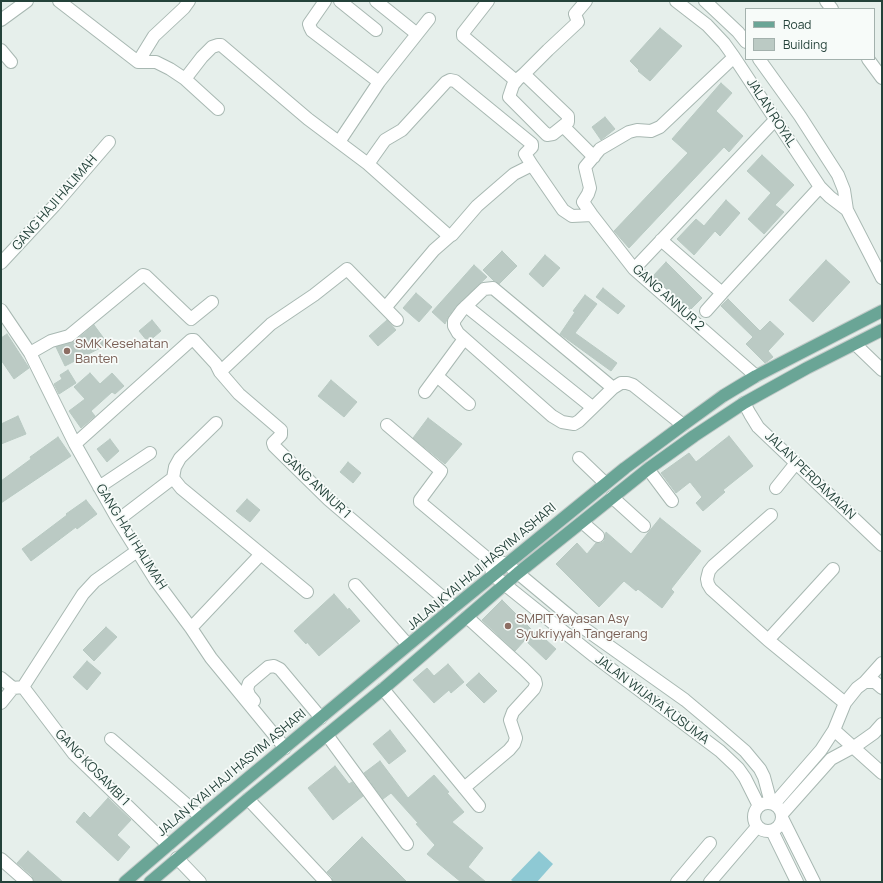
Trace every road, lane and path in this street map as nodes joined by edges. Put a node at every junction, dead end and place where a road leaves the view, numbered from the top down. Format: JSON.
{"nodes":[{"id":1,"x":27,"y":1,"type":"edge"},
{"id":2,"x":59,"y":1,"type":"edge"},
{"id":3,"x":190,"y":1,"type":"edge"},
{"id":4,"x":325,"y":1,"type":"edge"},
{"id":5,"x":340,"y":1,"type":"edge"},
{"id":6,"x":376,"y":1,"type":"edge"},
{"id":7,"x":488,"y":1,"type":"edge"},
{"id":8,"x":586,"y":1,"type":"edge"},
{"id":9,"x":676,"y":1,"type":"edge"},
{"id":10,"x":705,"y":1,"type":"edge"},
{"id":11,"x":1,"y":20,"type":"edge"},
{"id":12,"x":428,"y":20,"type":"dead end"},
{"id":13,"x":376,"y":30,"type":"dead end"},
{"id":14,"x":417,"y":34,"type":"junction"},
{"id":15,"x":745,"y":41,"type":"edge"},
{"id":16,"x":1,"y":50,"type":"edge"},
{"id":17,"x":734,"y":57,"type":"junction"},
{"id":18,"x":760,"y":60,"type":"edge"},
{"id":19,"x":869,"y":60,"type":"edge"},
{"id":20,"x":11,"y":62,"type":"dead end"},
{"id":21,"x":138,"y":62,"type":"junction"},
{"id":22,"x":880,"y":71,"type":"edge"},
{"id":23,"x":520,"y":77,"type":"junction"},
{"id":24,"x":185,"y":79,"type":"junction"},
{"id":25,"x":380,"y":82,"type":"junction"},
{"id":26,"x":218,"y":109,"type":"dead end"},
{"id":27,"x":775,"y":120,"type":"junction"},
{"id":28,"x":563,"y":126,"type":"junction"},
{"id":29,"x":109,"y":142,"type":"dead end"},
{"id":30,"x":339,"y":142,"type":"junction"},
{"id":31,"x":594,"y":157,"type":"junction"},
{"id":32,"x":368,"y":164,"type":"junction"},
{"id":33,"x":532,"y":165,"type":"junction"},
{"id":34,"x":820,"y":187,"type":"junction"},
{"id":35,"x":847,"y":210,"type":"junction"},
{"id":36,"x":592,"y":215,"type":"junction"},
{"id":37,"x":450,"y":236,"type":"junction"},
{"id":38,"x":661,"y":240,"type":"junction"},
{"id":39,"x":3,"y":259,"type":"edge"},
{"id":40,"x":634,"y":269,"type":"junction"},
{"id":41,"x":882,"y":278,"type":"edge"},
{"id":42,"x":722,"y":293,"type":"junction"},
{"id":43,"x":212,"y":302,"type":"dead end"},
{"id":44,"x":466,"y":306,"type":"junction"},
{"id":45,"x":385,"y":308,"type":"junction"},
{"id":46,"x":1,"y":310,"type":"edge"},
{"id":47,"x":706,"y":311,"type":"dead end"},
{"id":48,"x":882,"y":311,"type":"edge"},
{"id":49,"x":397,"y":320,"type":"dead end"},
{"id":50,"x":882,"y":330,"type":"edge"},
{"id":51,"x":464,"y":339,"type":"junction"},
{"id":52,"x":855,"y":344,"type":"junction"},
{"id":53,"x":30,"y":353,"type":"junction"},
{"id":54,"x":882,"y":370,"type":"edge"},
{"id":55,"x":220,"y":372,"type":"junction"},
{"id":56,"x":437,"y":376,"type":"junction"},
{"id":57,"x":756,"y":376,"type":"junction"},
{"id":58,"x":613,"y":388,"type":"junction"},
{"id":59,"x":424,"y":392,"type":"dead end"},
{"id":60,"x":744,"y":403,"type":"junction"},
{"id":61,"x":469,"y":404,"type":"dead end"},
{"id":62,"x":592,"y":408,"type":"junction"},
{"id":63,"x":216,"y":422,"type":"dead end"},
{"id":64,"x":386,"y":425,"type":"dead end"},
{"id":65,"x":683,"y":425,"type":"junction"},
{"id":66,"x":75,"y":444,"type":"junction"},
{"id":67,"x":150,"y":453,"type":"dead end"},
{"id":68,"x":579,"y":458,"type":"dead end"},
{"id":69,"x":796,"y":463,"type":"junction"},
{"id":70,"x":648,"y":469,"type":"junction"},
{"id":71,"x":173,"y":478,"type":"junction"},
{"id":72,"x":605,"y":483,"type":"junction"},
{"id":73,"x":99,"y":487,"type":"junction"},
{"id":74,"x":776,"y":488,"type":"dead end"},
{"id":75,"x":612,"y":497,"type":"junction"},
{"id":76,"x":672,"y":501,"type":"dead end"},
{"id":77,"x":771,"y":515,"type":"dead end"},
{"id":78,"x":118,"y":520,"type":"junction"},
{"id":79,"x":582,"y":522,"type":"junction"},
{"id":80,"x":644,"y":526,"type":"dead end"},
{"id":81,"x":598,"y":536,"type":"dead end"},
{"id":82,"x":882,"y":545,"type":"edge"},
{"id":83,"x":137,"y":551,"type":"junction"},
{"id":84,"x":261,"y":554,"type":"junction"},
{"id":85,"x":487,"y":558,"type":"junction"},
{"id":86,"x":507,"y":564,"type":"junction"},
{"id":87,"x":833,"y":569,"type":"dead end"},
{"id":88,"x":518,"y":573,"type":"junction"},
{"id":89,"x":493,"y":575,"type":"junction"},
{"id":90,"x":505,"y":584,"type":"junction"},
{"id":91,"x":355,"y":585,"type":"dead end"},
{"id":92,"x":307,"y":592,"type":"dead end"},
{"id":93,"x":454,"y":607,"type":"junction"},
{"id":94,"x":467,"y":617,"type":"junction"},
{"id":95,"x":191,"y":628,"type":"junction"},
{"id":96,"x":768,"y":640,"type":"junction"},
{"id":97,"x":602,"y":642,"type":"junction"},
{"id":98,"x":408,"y":645,"type":"junction"},
{"id":99,"x":594,"y":656,"type":"junction"},
{"id":100,"x":882,"y":663,"type":"edge"},
{"id":101,"x":1,"y":678,"type":"edge"},
{"id":102,"x":865,"y":682,"type":"junction"},
{"id":103,"x":18,"y":688,"type":"junction"},
{"id":104,"x":882,"y":688,"type":"edge"},
{"id":105,"x":383,"y":689,"type":"junction"},
{"id":106,"x":1,"y":703,"type":"edge"},
{"id":107,"x":845,"y":703,"type":"junction"},
{"id":108,"x":321,"y":718,"type":"junction"},
{"id":109,"x":882,"y":724,"type":"edge"},
{"id":110,"x":834,"y":730,"type":"junction"},
{"id":111,"x":327,"y":734,"type":"junction"},
{"id":112,"x":111,"y":739,"type":"dead end"},
{"id":113,"x":287,"y":746,"type":"junction"},
{"id":114,"x":854,"y":747,"type":"junction"},
{"id":115,"x":881,"y":774,"type":"edge"},
{"id":116,"x":464,"y":788,"type":"junction"},
{"id":117,"x":248,"y":799,"type":"junction"},
{"id":118,"x":773,"y":804,"type":"junction"},
{"id":119,"x":479,"y":806,"type":"dead end"},
{"id":120,"x":759,"y":806,"type":"junction"},
{"id":121,"x":782,"y":816,"type":"junction"},
{"id":122,"x":201,"y":817,"type":"junction"},
{"id":123,"x":757,"y":827,"type":"junction"},
{"id":124,"x":772,"y":831,"type":"junction"},
{"id":125,"x":710,"y":843,"type":"dead end"},
{"id":126,"x":407,"y":844,"type":"dead end"},
{"id":127,"x":168,"y":845,"type":"junction"},
{"id":128,"x":177,"y":858,"type":"junction"},
{"id":129,"x":1,"y":859,"type":"edge"},
{"id":130,"x":27,"y":882,"type":"edge"},
{"id":131,"x":125,"y":882,"type":"edge"},
{"id":132,"x":150,"y":882,"type":"edge"},
{"id":133,"x":200,"y":882,"type":"edge"},
{"id":134,"x":326,"y":882,"type":"edge"},
{"id":135,"x":677,"y":882,"type":"edge"},
{"id":136,"x":710,"y":882,"type":"edge"},
{"id":137,"x":797,"y":882,"type":"edge"},
{"id":138,"x":814,"y":882,"type":"edge"}],
"edges":[{"from":1,"to":11,"type":"street"},
{"from":2,"to":21,"type":"street"},
{"from":3,"to":21,"type":"street"},
{"from":4,"to":25,"type":"street"},
{"from":5,"to":13,"type":"street"},
{"from":6,"to":14,"type":"street"},
{"from":7,"to":23,"type":"street"},
{"from":8,"to":23,"type":"street"},
{"from":9,"to":17,"type":"street","name":"JALAN ROYAL"},
{"from":10,"to":15,"type":"street"},
{"from":12,"to":14,"type":"street"},
{"from":14,"to":25,"type":"street"},
{"from":16,"to":20,"type":"street"},
{"from":17,"to":27,"type":"street","name":"JALAN ROYAL"},
{"from":17,"to":31,"type":"street","name":"GANG ANNUR 2"},
{"from":18,"to":35,"type":"street","name":"JALAN ROYAL"},
{"from":19,"to":22,"type":"street"},
{"from":21,"to":24,"type":"street"},
{"from":23,"to":28,"type":"street"},
{"from":23,"to":28,"type":"street"},
{"from":24,"to":26,"type":"street"},
{"from":24,"to":30,"type":"street"},
{"from":25,"to":30,"type":"street"},
{"from":27,"to":34,"type":"street","name":"JALAN ROYAL"},
{"from":27,"to":38,"type":"street"},
{"from":28,"to":31,"type":"street"},
{"from":29,"to":39,"type":"street","name":"GANG HAJI HALIMAH"},
{"from":30,"to":32,"type":"street"},
{"from":31,"to":36,"type":"street","name":"GANG ANNUR 2"},
{"from":32,"to":33,"type":"street"},
{"from":32,"to":37,"type":"street"},
{"from":33,"to":36,"type":"street"},
{"from":33,"to":37,"type":"street"},
{"from":34,"to":35,"type":"street","name":"JALAN ROYAL"},
{"from":34,"to":42,"type":"street"},
{"from":35,"to":41,"type":"street","name":"JALAN ROYAL"},
{"from":36,"to":40,"type":"street","name":"GANG ANNUR 2"},
{"from":37,"to":45,"type":"street"},
{"from":38,"to":40,"type":"street"},
{"from":38,"to":42,"type":"street"},
{"from":40,"to":57,"type":"street","name":"GANG ANNUR 2"},
{"from":42,"to":47,"type":"street"},
{"from":43,"to":53,"type":"street"},
{"from":44,"to":51,"type":"street"},
{"from":44,"to":58,"type":"street"},
{"from":44,"to":62,"type":"street"},
{"from":45,"to":49,"type":"street"},
{"from":45,"to":55,"type":"street"},
{"from":46,"to":53,"type":"street","name":"GANG HAJI HALIMAH"},
{"from":48,"to":57,"type":"main road","name":"JALAN KYAI HAJI HASYIM ASHARI"},
{"from":50,"to":52,"type":"main road"},
{"from":51,"to":56,"type":"street"},
{"from":51,"to":62,"type":"street"},
{"from":52,"to":54,"type":"street"},
{"from":52,"to":60,"type":"main road"},
{"from":53,"to":66,"type":"street","name":"GANG HAJI HALIMAH"},
{"from":55,"to":66,"type":"street","name":"GANG ANNUR 1"},
{"from":55,"to":93,"type":"street","name":"GANG ANNUR 1"},
{"from":56,"to":59,"type":"street"},
{"from":56,"to":61,"type":"street"},
{"from":57,"to":65,"type":"main road","name":"JALAN KYAI HAJI HASYIM ASHARI"},
{"from":58,"to":62,"type":"street"},
{"from":58,"to":65,"type":"street"},
{"from":60,"to":69,"type":"street","name":"JALAN PERDAMAIAN"},
{"from":60,"to":70,"type":"main road"},
{"from":63,"to":71,"type":"street"},
{"from":64,"to":85,"type":"street"},
{"from":65,"to":72,"type":"main road","name":"JALAN KYAI HAJI HASYIM ASHARI"},
{"from":66,"to":73,"type":"street","name":"GANG HAJI HALIMAH"},
{"from":67,"to":73,"type":"street"},
{"from":68,"to":72,"type":"street"},
{"from":69,"to":74,"type":"street"},
{"from":69,"to":82,"type":"street","name":"JALAN PERDAMAIAN"},
{"from":70,"to":75,"type":"main road"},
{"from":70,"to":76,"type":"street"},
{"from":71,"to":78,"type":"street"},
{"from":71,"to":84,"type":"street"},
{"from":72,"to":86,"type":"main road","name":"JALAN KYAI HAJI HASYIM ASHARI"},
{"from":73,"to":78,"type":"street","name":"GANG HAJI HALIMAH"},
{"from":75,"to":79,"type":"main road"},
{"from":75,"to":80,"type":"street"},
{"from":77,"to":96,"type":"street"},
{"from":78,"to":83,"type":"street","name":"GANG HAJI HALIMAH"},
{"from":79,"to":81,"type":"street"},
{"from":79,"to":88,"type":"main road"},
{"from":83,"to":95,"type":"street","name":"GANG HAJI HALIMAH"},
{"from":83,"to":103,"type":"street"},
{"from":84,"to":92,"type":"street"},
{"from":84,"to":95,"type":"street"},
{"from":85,"to":86,"type":"street"},
{"from":85,"to":89,"type":"street"},
{"from":86,"to":88,"type":"street","name":"JALAN WIJAYA KUSUMA"},
{"from":86,"to":89,"type":"main road","name":"JALAN KYAI HAJI HASYIM ASHARI"},
{"from":87,"to":96,"type":"street"},
{"from":88,"to":90,"type":"main road"},
{"from":88,"to":97,"type":"street","name":"JALAN WIJAYA KUSUMA"},
{"from":89,"to":90,"type":"street","name":"JALAN WIJAYA KUSUMA"},
{"from":89,"to":93,"type":"main road","name":"JALAN KYAI HAJI HASYIM ASHARI"},
{"from":90,"to":94,"type":"main road"},
{"from":90,"to":99,"type":"street","name":"JALAN WIJAYA KUSUMA"},
{"from":91,"to":98,"type":"street"},
{"from":93,"to":98,"type":"main road","name":"JALAN KYAI HAJI HASYIM ASHARI"},
{"from":94,"to":105,"type":"main road"},
{"from":94,"to":116,"type":"street"},
{"from":95,"to":113,"type":"street","name":"GANG HAJI HALIMAH"},
{"from":96,"to":107,"type":"street"},
{"from":97,"to":99,"type":"street"},
{"from":97,"to":118,"type":"street","name":"JALAN WIJAYA KUSUMA"},
{"from":98,"to":108,"type":"main road","name":"JALAN KYAI HAJI HASYIM ASHARI"},
{"from":99,"to":120,"type":"street","name":"JALAN WIJAYA KUSUMA"},
{"from":100,"to":102,"type":"street"},
{"from":101,"to":103,"type":"street","name":"GANG KOSAMBI 1"},
{"from":102,"to":104,"type":"street"},
{"from":102,"to":107,"type":"street"},
{"from":103,"to":106,"type":"street"},
{"from":103,"to":127,"type":"street","name":"GANG KOSAMBI 1"},
{"from":105,"to":111,"type":"main road"},
{"from":105,"to":116,"type":"street"},
{"from":107,"to":110,"type":"street"},
{"from":108,"to":113,"type":"main road","name":"JALAN KYAI HAJI HASYIM ASHARI"},
{"from":108,"to":113,"type":"street"},
{"from":109,"to":114,"type":"street"},
{"from":110,"to":114,"type":"street"},
{"from":110,"to":118,"type":"street"},
{"from":111,"to":117,"type":"main road"},
{"from":111,"to":126,"type":"street"},
{"from":112,"to":122,"type":"street"},
{"from":113,"to":122,"type":"main road","name":"JALAN KYAI HAJI HASYIM ASHARI"},
{"from":114,"to":115,"type":"street"},
{"from":114,"to":121,"type":"street"},
{"from":116,"to":119,"type":"street"},
{"from":117,"to":128,"type":"main road"},
{"from":117,"to":134,"type":"street"},
{"from":118,"to":120,"type":"street"},
{"from":118,"to":121,"type":"street"},
{"from":120,"to":123,"type":"street"},
{"from":121,"to":124,"type":"street"},
{"from":121,"to":138,"type":"street"},
{"from":122,"to":127,"type":"main road","name":"JALAN KYAI HAJI HASYIM ASHARI"},
{"from":123,"to":124,"type":"street"},
{"from":123,"to":136,"type":"street"},
{"from":124,"to":137,"type":"street"},
{"from":125,"to":135,"type":"street"},
{"from":127,"to":131,"type":"main road","name":"JALAN KYAI HAJI HASYIM ASHARI"},
{"from":128,"to":132,"type":"main road"},
{"from":128,"to":133,"type":"street"},
{"from":129,"to":130,"type":"street"}]}
